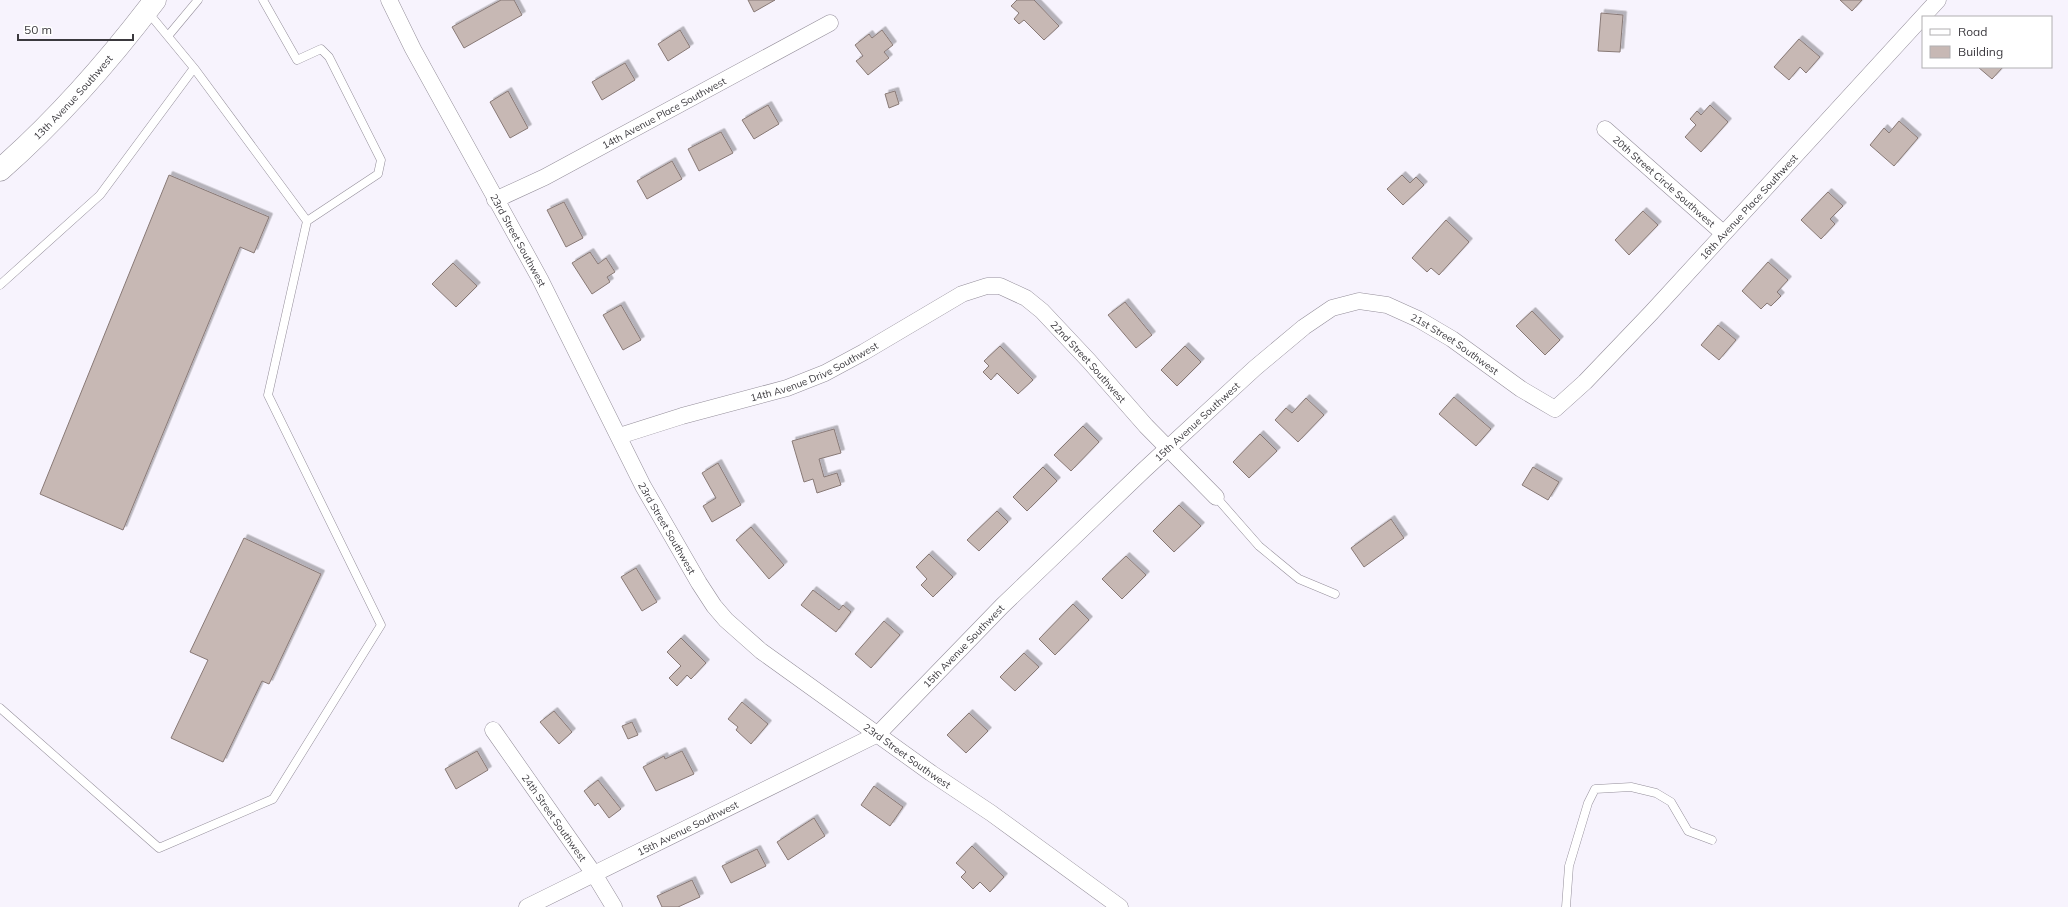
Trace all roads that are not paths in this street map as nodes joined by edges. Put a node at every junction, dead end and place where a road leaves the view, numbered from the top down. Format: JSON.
{"nodes":[{"id":1,"x":198,"y":0,"type":"edge"},
{"id":2,"x":263,"y":0,"type":"edge"},
{"id":3,"x":390,"y":0,"type":"edge"},
{"id":4,"x":1938,"y":0,"type":"edge"},
{"id":5,"x":151,"y":5,"type":"edge"},
{"id":6,"x":1923,"y":16,"type":"edge"},
{"id":7,"x":1922,"y":17,"type":"edge"},
{"id":8,"x":830,"y":22,"type":"dead end"},
{"id":9,"x":168,"y":36,"type":"junction"},
{"id":10,"x":194,"y":68,"type":"junction"},
{"id":11,"x":1605,"y":129,"type":"dead end"},
{"id":12,"x":0,"y":170,"type":"edge"},
{"id":13,"x":495,"y":200,"type":"junction"},
{"id":14,"x":307,"y":221,"type":"junction"},
{"id":15,"x":1723,"y":233,"type":"junction"},
{"id":16,"x":0,"y":285,"type":"edge"},
{"id":17,"x":1000,"y":286,"type":"joint"},
{"id":18,"x":1345,"y":303,"type":"joint"},
{"id":19,"x":1555,"y":409,"type":"joint"},
{"id":20,"x":619,"y":436,"type":"junction"},
{"id":21,"x":1167,"y":449,"type":"junction"},
{"id":22,"x":1216,"y":497,"type":"joint"},
{"id":23,"x":1335,"y":594,"type":"dead end"},
{"id":24,"x":0,"y":708,"type":"edge"},
{"id":25,"x":493,"y":730,"type":"dead end"},
{"id":26,"x":878,"y":734,"type":"junction"},
{"id":27,"x":1712,"y":840,"type":"dead end"},
{"id":28,"x":594,"y":874,"type":"junction"},
{"id":29,"x":527,"y":907,"type":"edge"},
{"id":30,"x":614,"y":907,"type":"edge"},
{"id":31,"x":1120,"y":907,"type":"edge"},
{"id":32,"x":1566,"y":907,"type":"edge"}],
"edges":[{"from":1,"to":9,"type":"lane"},
{"from":2,"to":14,"type":"lane"},
{"from":3,"to":13,"type":"street","name":"23rd Street Southwest"},
{"from":4,"to":6,"type":"street","name":"16th Avenue Place Southwest"},
{"from":5,"to":9,"type":"lane"},
{"from":5,"to":12,"type":"street","name":"13th Avenue Southwest"},
{"from":7,"to":15,"type":"street","name":"16th Avenue Place Southwest"},
{"from":8,"to":13,"type":"street","name":"14th Avenue Place Southwest"},
{"from":9,"to":10,"type":"lane"},
{"from":10,"to":14,"type":"lane"},
{"from":10,"to":16,"type":"lane"},
{"from":11,"to":15,"type":"street","name":"20th Street Circle Southwest"},
{"from":13,"to":20,"type":"street","name":"23rd Street Southwest"},
{"from":14,"to":24,"type":"lane"},
{"from":15,"to":19,"type":"street","name":"16th Avenue Place Southwest"},
{"from":17,"to":20,"type":"street","name":"14th Avenue Drive Southwest"},
{"from":17,"to":21,"type":"street","name":"22nd Street Southwest"},
{"from":18,"to":19,"type":"street","name":"21st Street Southwest"},
{"from":18,"to":21,"type":"street","name":"15th Avenue Southwest"},
{"from":20,"to":26,"type":"street","name":"23rd Street Southwest"},
{"from":21,"to":22,"type":"street","name":"22nd Street Southwest"},
{"from":21,"to":26,"type":"street","name":"15th Avenue Southwest"},
{"from":22,"to":23,"type":"lane"},
{"from":25,"to":28,"type":"street","name":"24th Street Southwest"},
{"from":26,"to":28,"type":"street","name":"15th Avenue Southwest"},
{"from":26,"to":31,"type":"street","name":"23rd Street Southwest"},
{"from":27,"to":32,"type":"lane"},
{"from":28,"to":29,"type":"street","name":"15th Avenue Southwest"},
{"from":28,"to":30,"type":"street","name":"24th Street Southwest"}]}
